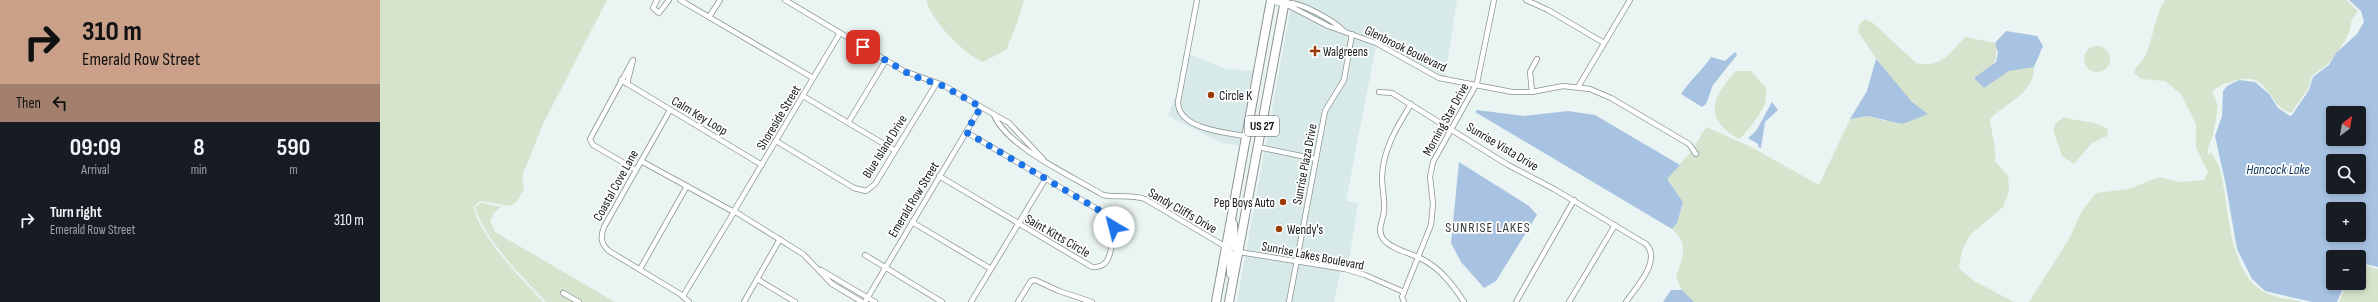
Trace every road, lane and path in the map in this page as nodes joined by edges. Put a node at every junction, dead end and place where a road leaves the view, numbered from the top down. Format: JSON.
{"nodes":[{"id":1,"x":657,"y":0,"type":"edge"},
{"id":2,"x":669,"y":0,"type":"edge"},
{"id":3,"x":680,"y":0,"type":"edge"},
{"id":4,"x":720,"y":0,"type":"edge"},
{"id":5,"x":785,"y":0,"type":"edge"},
{"id":6,"x":1197,"y":0,"type":"edge"},
{"id":7,"x":1272,"y":0,"type":"edge"},
{"id":8,"x":1494,"y":0,"type":"edge"},
{"id":9,"x":1526,"y":0,"type":"edge"},
{"id":10,"x":1628,"y":1,"type":"edge"},
{"id":11,"x":1285,"y":2,"type":"edge"},
{"id":12,"x":709,"y":17,"type":"junction"},
{"id":13,"x":840,"y":33,"type":"junction"},
{"id":14,"x":1352,"y":34,"type":"junction"},
{"id":15,"x":1604,"y":43,"type":"junction"},
{"id":16,"x":1537,"y":59,"type":"dead end"},
{"id":17,"x":886,"y":60,"type":"junction"},
{"id":18,"x":813,"y":78,"type":"junction"},
{"id":19,"x":621,"y":80,"type":"junction"},
{"id":20,"x":628,"y":84,"type":"junction"},
{"id":21,"x":936,"y":84,"type":"junction"},
{"id":22,"x":1476,"y":86,"type":"junction"},
{"id":23,"x":1578,"y":87,"type":"junction"},
{"id":24,"x":1378,"y":92,"type":"dead end"},
{"id":25,"x":1532,"y":92,"type":"junction"},
{"id":26,"x":803,"y":96,"type":"junction"},
{"id":27,"x":1411,"y":104,"type":"junction"},
{"id":28,"x":981,"y":107,"type":"junction"},
{"id":29,"x":670,"y":110,"type":"junction"},
{"id":30,"x":994,"y":115,"type":"junction"},
{"id":31,"x":848,"y":123,"type":"junction"},
{"id":32,"x":1452,"y":128,"type":"junction"},
{"id":33,"x":966,"y":132,"type":"junction"},
{"id":34,"x":1019,"y":132,"type":"junction"},
{"id":35,"x":1246,"y":136,"type":"junction"},
{"id":36,"x":1012,"y":139,"type":"junction"},
{"id":37,"x":776,"y":141,"type":"junction"},
{"id":38,"x":1258,"y":147,"type":"junction"},
{"id":39,"x":894,"y":150,"type":"junction"},
{"id":40,"x":1696,"y":154,"type":"dead end"},
{"id":41,"x":1043,"y":159,"type":"junction"},
{"id":42,"x":641,"y":160,"type":"junction"},
{"id":43,"x":1316,"y":160,"type":"junction"},
{"id":44,"x":762,"y":165,"type":"junction"},
{"id":45,"x":636,"y":170,"type":"junction"},
{"id":46,"x":940,"y":176,"type":"junction"},
{"id":47,"x":1046,"y":178,"type":"junction"},
{"id":48,"x":687,"y":186,"type":"junction"},
{"id":49,"x":1574,"y":200,"type":"junction"},
{"id":50,"x":1233,"y":209,"type":"junction"},
{"id":51,"x":734,"y":212,"type":"junction"},
{"id":52,"x":912,"y":222,"type":"junction"},
{"id":53,"x":1018,"y":224,"type":"junction"},
{"id":54,"x":1615,"y":225,"type":"junction"},
{"id":55,"x":780,"y":238,"type":"junction"},
{"id":56,"x":1226,"y":247,"type":"junction"},
{"id":57,"x":1239,"y":252,"type":"junction"},
{"id":58,"x":865,"y":255,"type":"dead end"},
{"id":59,"x":1419,"y":257,"type":"junction"},
{"id":60,"x":1296,"y":262,"type":"junction"},
{"id":61,"x":816,"y":267,"type":"junction"},
{"id":62,"x":885,"y":267,"type":"junction"},
{"id":63,"x":640,"y":269,"type":"junction"},
{"id":64,"x":991,"y":269,"type":"junction"},
{"id":65,"x":757,"y":279,"type":"junction"},
{"id":66,"x":1232,"y":291,"type":"junction"},
{"id":67,"x":1404,"y":292,"type":"junction"},
{"id":68,"x":563,"y":293,"type":"dead end"},
{"id":69,"x":683,"y":296,"type":"junction"},
{"id":70,"x":867,"y":297,"type":"junction"},
{"id":71,"x":575,"y":301,"type":"edge"},
{"id":72,"x":689,"y":302,"type":"edge"},
{"id":73,"x":744,"y":302,"type":"edge"},
{"id":74,"x":795,"y":302,"type":"edge"},
{"id":75,"x":863,"y":302,"type":"edge"},
{"id":76,"x":875,"y":302,"type":"edge"},
{"id":77,"x":942,"y":302,"type":"edge"},
{"id":78,"x":971,"y":302,"type":"edge"},
{"id":79,"x":1018,"y":302,"type":"edge"},
{"id":80,"x":1091,"y":302,"type":"edge"},
{"id":81,"x":1216,"y":302,"type":"edge"},
{"id":82,"x":1230,"y":302,"type":"edge"},
{"id":83,"x":1289,"y":302,"type":"edge"},
{"id":84,"x":1404,"y":302,"type":"edge"},
{"id":85,"x":1464,"y":302,"type":"edge"},
{"id":86,"x":1516,"y":302,"type":"edge"},
{"id":87,"x":1569,"y":302,"type":"edge"},
{"id":88,"x":1626,"y":302,"type":"edge"}],
"edges":[{"from":1,"to":2,"type":"street"},
{"from":3,"to":12,"type":"street"},
{"from":4,"to":12,"type":"street"},
{"from":5,"to":13,"type":"street","name":"Sandy Cliffs Drive"},
{"from":6,"to":35,"type":"street"},
{"from":7,"to":11,"type":"main road"},
{"from":7,"to":35,"type":"highway","number":"US 27"},
{"from":8,"to":22,"type":"street","name":"Morning Star Drive"},
{"from":9,"to":15,"type":"street"},
{"from":10,"to":15,"type":"street"},
{"from":11,"to":14,"type":"street","name":"Glenbrook Boulevard"},
{"from":11,"to":38,"type":"highway","number":"US 27"},
{"from":12,"to":18,"type":"street"},
{"from":13,"to":17,"type":"street","name":"Sandy Cliffs Drive"},
{"from":13,"to":18,"type":"street","name":"Shoreside Street"},
{"from":14,"to":22,"type":"street","name":"Glenbrook Boulevard"},
{"from":14,"to":43,"type":"street","name":"Sunrise Plaza Drive"},
{"from":15,"to":23,"type":"street"},
{"from":16,"to":25,"type":"street"},
{"from":17,"to":21,"type":"street","name":"Sandy Cliffs Drive"},
{"from":17,"to":31,"type":"street"},
{"from":18,"to":26,"type":"street","name":"Shoreside Street"},
{"from":19,"to":20,"type":"street","name":"Calm Key Loop"},
{"from":19,"to":20,"type":"street"},
{"from":19,"to":45,"type":"street"},
{"from":20,"to":29,"type":"street","name":"Calm Key Loop"},
{"from":21,"to":28,"type":"street","name":"Sandy Cliffs Drive"},
{"from":21,"to":39,"type":"street","name":"Blue Island Drive"},
{"from":22,"to":25,"type":"street","name":"Glenbrook Boulevard"},
{"from":22,"to":32,"type":"street","name":"Morning Star Drive"},
{"from":23,"to":25,"type":"street","name":"Glenbrook Boulevard"},
{"from":23,"to":40,"type":"street","name":"Glenbrook Boulevard"},
{"from":24,"to":27,"type":"street","name":"Sunrise Vista Drive"},
{"from":26,"to":31,"type":"street"},
{"from":26,"to":37,"type":"street","name":"Shoreside Street"},
{"from":27,"to":32,"type":"street","name":"Sunrise Vista Drive"},
{"from":27,"to":59,"type":"street"},
{"from":28,"to":30,"type":"street","name":"Sandy Cliffs Drive"},
{"from":28,"to":33,"type":"street","name":"Emerald Row Street"},
{"from":29,"to":42,"type":"street","name":"Coastal Cove Lane"},
{"from":29,"to":44,"type":"street","name":"Calm Key Loop"},
{"from":30,"to":34,"type":"street","name":"Sandy Cliffs Drive"},
{"from":30,"to":36,"type":"street","name":"Sandy Cliffs Drive"},
{"from":31,"to":39,"type":"street"},
{"from":32,"to":49,"type":"street","name":"Sunrise Vista Drive"},
{"from":32,"to":59,"type":"street","name":"Morning Star Drive"},
{"from":33,"to":46,"type":"street","name":"Emerald Row Street"},
{"from":33,"to":47,"type":"street","name":"Saint Kitts Circle"},
{"from":34,"to":36,"type":"street"},
{"from":34,"to":41,"type":"street","name":"Sandy Cliffs Drive"},
{"from":35,"to":50,"type":"highway","number":"US 27"},
{"from":36,"to":41,"type":"street","name":"Sandy Cliffs Drive"},
{"from":37,"to":39,"type":"street","name":"Blue Island Drive"},
{"from":37,"to":44,"type":"street","name":"Shoreside Street"},
{"from":38,"to":43,"type":"street"},
{"from":38,"to":57,"type":"highway","number":"US 27"},
{"from":41,"to":56,"type":"street","name":"Sandy Cliffs Drive"},
{"from":42,"to":45,"type":"street","name":"Coastal Cove Lane"},
{"from":42,"to":48,"type":"street"},
{"from":43,"to":60,"type":"street","name":"Sunrise Plaza Drive"},
{"from":44,"to":51,"type":"street","name":"Shoreside Street"},
{"from":45,"to":63,"type":"street","name":"Coastal Cove Lane"},
{"from":46,"to":52,"type":"street","name":"Emerald Row Street"},
{"from":46,"to":53,"type":"street","name":"Saint Kitts Circle"},
{"from":47,"to":53,"type":"street"},
{"from":47,"to":53,"type":"street","name":"Saint Kitts Circle"},
{"from":48,"to":51,"type":"street"},
{"from":48,"to":63,"type":"street"},
{"from":49,"to":54,"type":"street","name":"Sunrise Vista Drive"},
{"from":49,"to":86,"type":"street"},
{"from":50,"to":56,"type":"highway","number":"US 27"},
{"from":50,"to":57,"type":"highway"},
{"from":51,"to":55,"type":"street"},
{"from":51,"to":69,"type":"street","name":"Shoreside Street"},
{"from":52,"to":62,"type":"street","name":"Emerald Row Street"},
{"from":52,"to":64,"type":"street"},
{"from":53,"to":64,"type":"street"},
{"from":54,"to":87,"type":"street"},
{"from":54,"to":88,"type":"street","name":"Sunrise Vista Drive"},
{"from":55,"to":61,"type":"street"},
{"from":55,"to":65,"type":"street"},
{"from":56,"to":66,"type":"highway"},
{"from":56,"to":81,"type":"highway","number":"US 27"},
{"from":57,"to":60,"type":"street","name":"Sunrise Lakes Boulevard"},
{"from":57,"to":66,"type":"highway","number":"US 27"},
{"from":58,"to":62,"type":"street"},
{"from":59,"to":67,"type":"street","name":"Morning Star Drive"},
{"from":59,"to":85,"type":"street"},
{"from":60,"to":67,"type":"street","name":"Sunrise Lakes Boulevard"},
{"from":60,"to":83,"type":"street","name":"Sunrise Plaza Drive"},
{"from":61,"to":70,"type":"street"},
{"from":61,"to":75,"type":"street"},
{"from":62,"to":70,"type":"street","name":"Emerald Row Street"},
{"from":62,"to":77,"type":"street"},
{"from":63,"to":69,"type":"street","name":"Coastal Cove Lane"},
{"from":64,"to":78,"type":"street"},
{"from":65,"to":73,"type":"street"},
{"from":65,"to":74,"type":"street"},
{"from":66,"to":82,"type":"highway","number":"US 27"},
{"from":67,"to":84,"type":"street"},
{"from":68,"to":71,"type":"street"},
{"from":69,"to":72,"type":"street","name":"Coastal Cove Lane"},
{"from":70,"to":75,"type":"street","name":"Emerald Row Street"},
{"from":70,"to":76,"type":"street"},
{"from":79,"to":80,"type":"street"}]}
